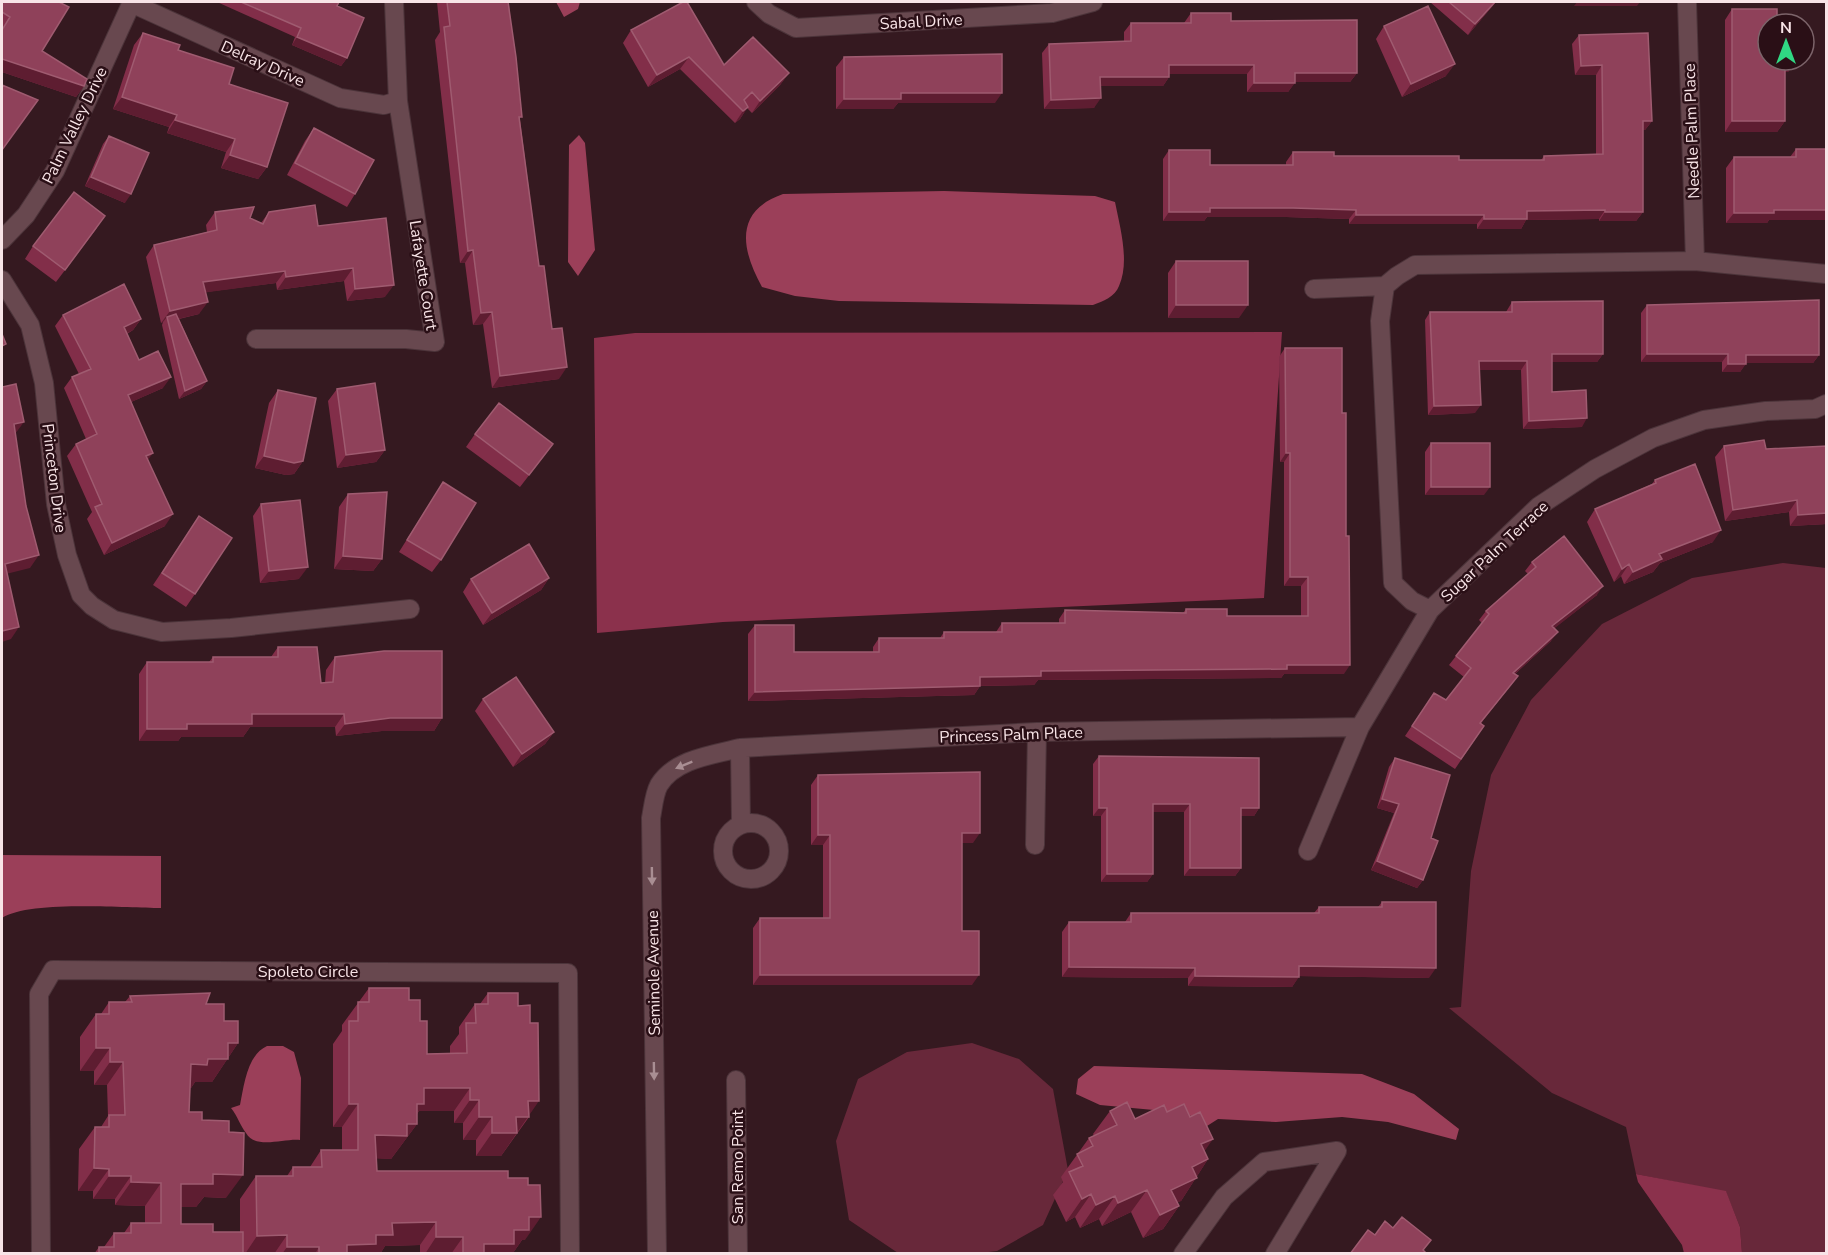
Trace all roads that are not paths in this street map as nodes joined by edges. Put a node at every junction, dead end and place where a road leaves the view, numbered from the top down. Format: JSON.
{"nodes":[{"id":1,"x":132,"y":2,"type":"edge"},
{"id":2,"x":394,"y":2,"type":"edge"},
{"id":3,"x":756,"y":2,"type":"edge"},
{"id":4,"x":1093,"y":2,"type":"edge"},
{"id":5,"x":1687,"y":2,"type":"edge"},
{"id":6,"x":398,"y":101,"type":"junction"},
{"id":7,"x":2,"y":240,"type":"edge"},
{"id":8,"x":1695,"y":261,"type":"junction"},
{"id":9,"x":1827,"y":274,"type":"edge"},
{"id":10,"x":2,"y":280,"type":"edge"},
{"id":11,"x":1385,"y":286,"type":"junction"},
{"id":12,"x":1314,"y":289,"type":"dead end"},
{"id":13,"x":256,"y":339,"type":"dead end"},
{"id":14,"x":1827,"y":404,"type":"edge"},
{"id":15,"x":410,"y":609,"type":"dead end"},
{"id":16,"x":1430,"y":610,"type":"junction"},
{"id":17,"x":1360,"y":727,"type":"junction"},
{"id":18,"x":1037,"y":732,"type":"junction"},
{"id":19,"x":740,"y":748,"type":"junction"},
{"id":20,"x":741,"y":825,"type":"dead end"},
{"id":21,"x":1035,"y":845,"type":"dead end"},
{"id":22,"x":1308,"y":852,"type":"dead end"},
{"id":23,"x":736,"y":1080,"type":"dead end"},
{"id":24,"x":41,"y":1254,"type":"edge"},
{"id":25,"x":570,"y":1254,"type":"edge"},
{"id":26,"x":657,"y":1254,"type":"edge"},
{"id":27,"x":738,"y":1254,"type":"edge"},
{"id":28,"x":1183,"y":1254,"type":"edge"},
{"id":29,"x":1275,"y":1254,"type":"edge"}],
"edges":[{"from":1,"to":6,"type":"street","name":"Delray Drive"},
{"from":1,"to":7,"type":"street","name":"Palm Valley Drive"},
{"from":2,"to":6,"type":"street"},
{"from":3,"to":4,"type":"street","name":"Sabal Drive"},
{"from":5,"to":8,"type":"street","name":"Needle Palm Place"},
{"from":6,"to":13,"type":"street","name":"Lafayette Court"},
{"from":8,"to":9,"type":"street"},
{"from":8,"to":11,"type":"street"},
{"from":10,"to":15,"type":"street","name":"Princeton Drive"},
{"from":11,"to":12,"type":"street"},
{"from":11,"to":16,"type":"street","name":"Sugar Palm Terrace"},
{"from":14,"to":16,"type":"street","name":"Sugar Palm Terrace"},
{"from":16,"to":17,"type":"street","name":"Sugar Palm Terrace"},
{"from":17,"to":18,"type":"street","name":"Princess Palm Place"},
{"from":17,"to":22,"type":"street","name":"Sugar Palm Terrace"},
{"from":18,"to":19,"type":"street","name":"Princess Palm Place"},
{"from":18,"to":21,"type":"street"},
{"from":19,"to":20,"type":"street"},
{"from":19,"to":26,"type":"street","name":"Seminole Avenue","one_way":true},
{"from":23,"to":27,"type":"street","name":"San Remo Point"},
{"from":24,"to":25,"type":"street","name":"Spoleto Circle"},
{"from":28,"to":29,"type":"street"}]}
